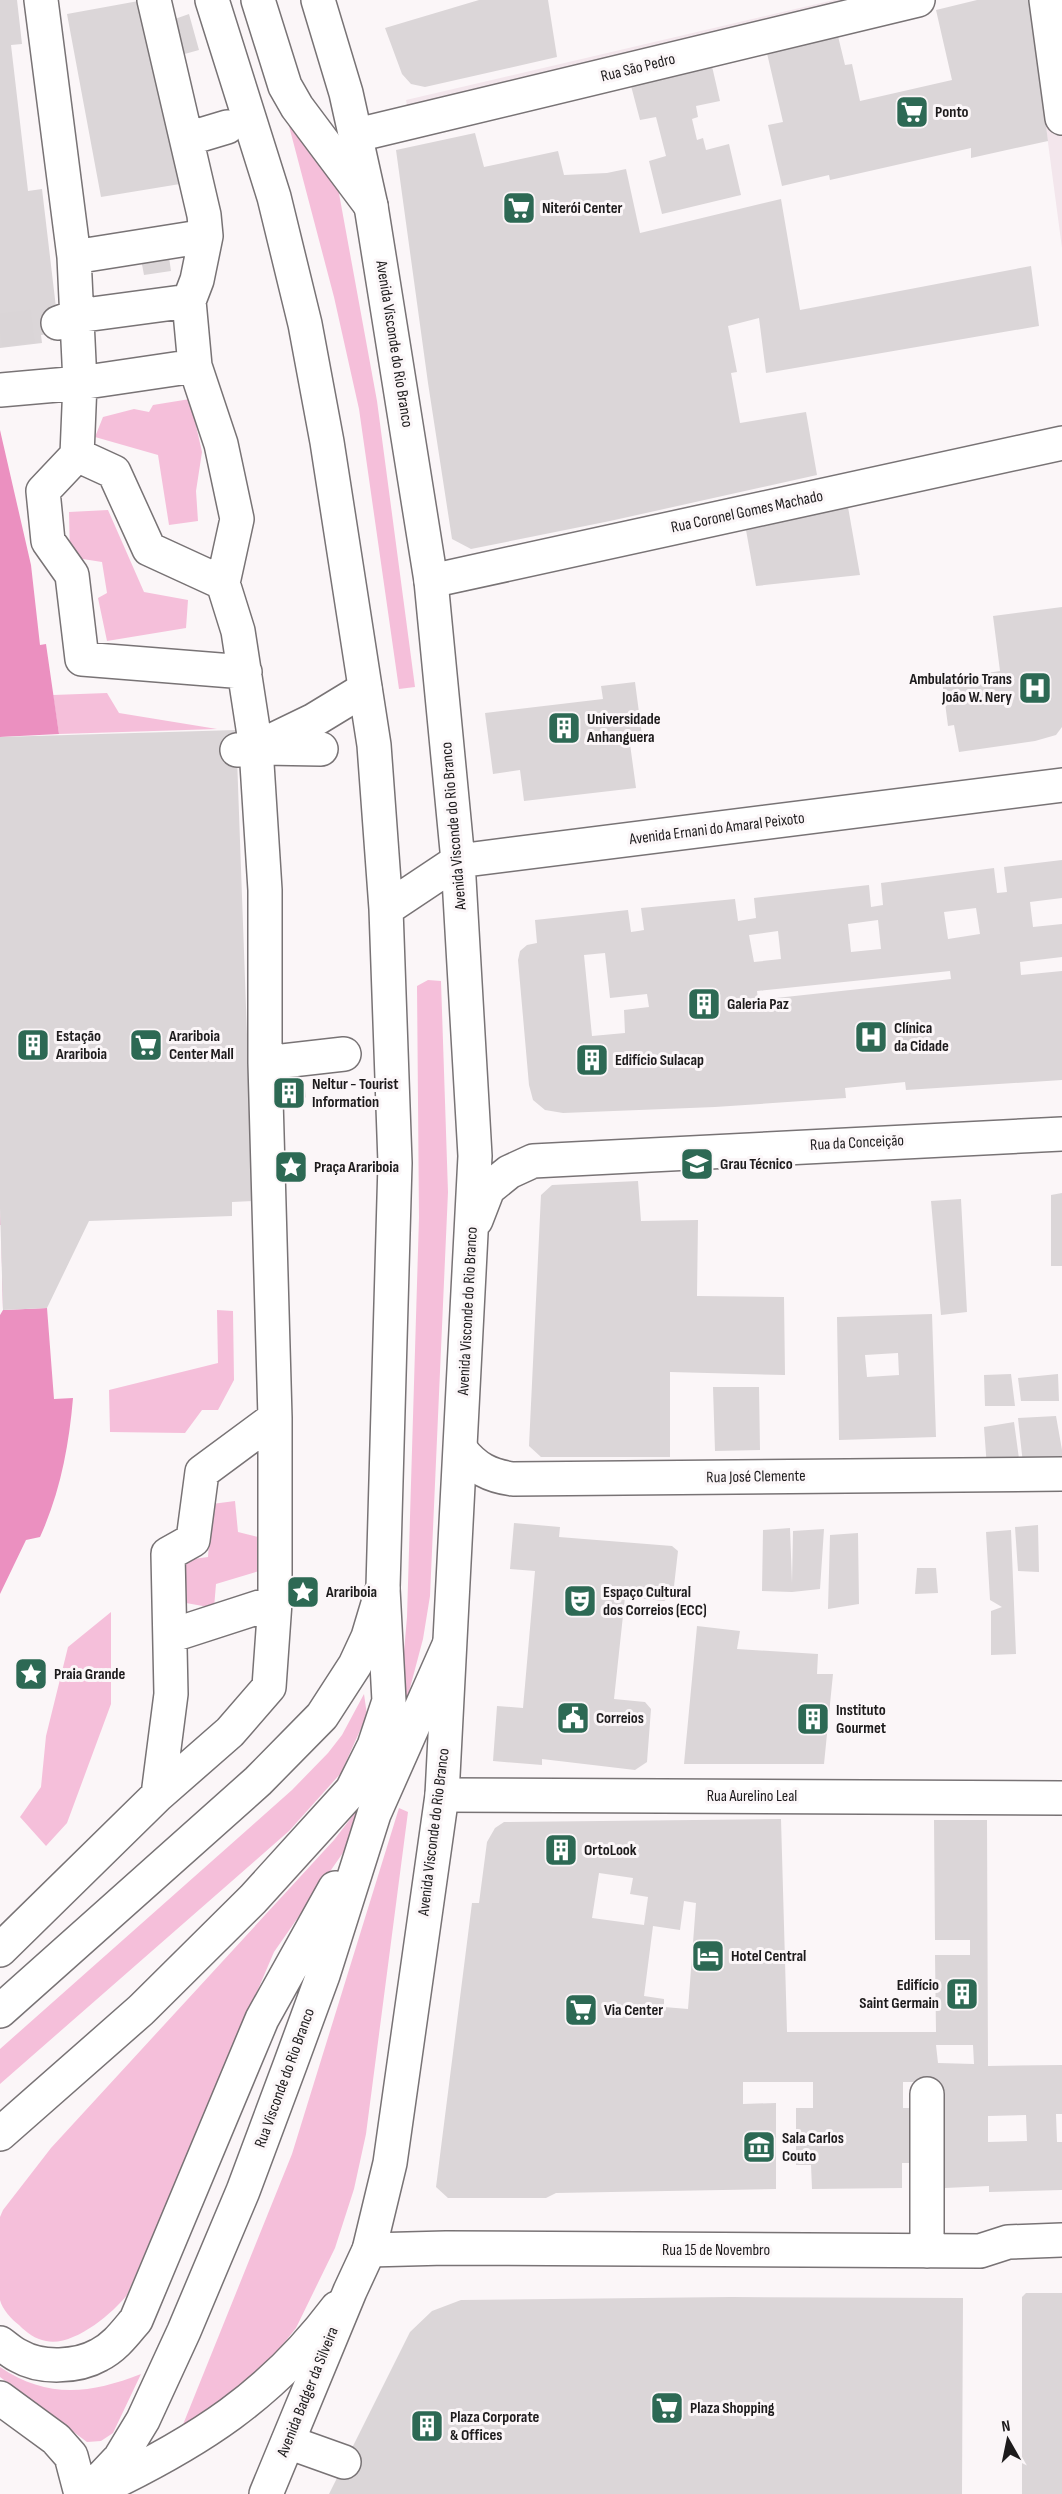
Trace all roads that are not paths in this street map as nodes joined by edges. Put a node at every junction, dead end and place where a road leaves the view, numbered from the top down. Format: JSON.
{"nodes":[{"id":1,"x":41,"y":0,"type":"edge"},
{"id":2,"x":154,"y":0,"type":"edge"},
{"id":3,"x":212,"y":0,"type":"edge"},
{"id":4,"x":258,"y":0,"type":"edge"},
{"id":5,"x":318,"y":0,"type":"edge"},
{"id":6,"x":918,"y":0,"type":"edge"},
{"id":7,"x":1046,"y":0,"type":"edge"},
{"id":8,"x":1062,"y":118,"type":"edge"},
{"id":9,"x":227,"y":127,"type":"dead end"},
{"id":10,"x":357,"y":135,"type":"junction"},
{"id":11,"x":187,"y":139,"type":"junction"},
{"id":12,"x":371,"y":206,"type":"junction"},
{"id":13,"x":206,"y":236,"type":"junction"},
{"id":14,"x":74,"y":257,"type":"junction"},
{"id":15,"x":189,"y":302,"type":"junction"},
{"id":16,"x":68,"y":320,"type":"junction"},
{"id":17,"x":195,"y":366,"type":"junction"},
{"id":18,"x":80,"y":383,"type":"junction"},
{"id":19,"x":0,"y":390,"type":"edge"},
{"id":20,"x":1062,"y":443,"type":"edge"},
{"id":21,"x":77,"y":455,"type":"junction"},
{"id":22,"x":431,"y":581,"type":"junction"},
{"id":23,"x":223,"y":584,"type":"junction"},
{"id":24,"x":245,"y":672,"type":"junction"},
{"id":25,"x":365,"y":689,"type":"junction"},
{"id":26,"x":247,"y":749,"type":"junction"},
{"id":27,"x":321,"y":749,"type":"dead end"},
{"id":28,"x":1062,"y":785,"type":"edge"},
{"id":29,"x":458,"y":861,"type":"junction"},
{"id":30,"x":386,"y":909,"type":"junction"},
{"id":31,"x":344,"y":1054,"type":"dead end"},
{"id":32,"x":265,"y":1063,"type":"junction"},
{"id":33,"x":1062,"y":1134,"type":"edge"},
{"id":34,"x":472,"y":1230,"type":"junction"},
{"id":35,"x":274,"y":1418,"type":"junction"},
{"id":36,"x":461,"y":1450,"type":"junction"},
{"id":37,"x":1062,"y":1474,"type":"edge"},
{"id":38,"x":383,"y":1587,"type":"junction"},
{"id":39,"x":275,"y":1602,"type":"junction"},
{"id":40,"x":170,"y":1636,"type":"junction"},
{"id":41,"x":450,"y":1644,"type":"junction"},
{"id":42,"x":158,"y":1795,"type":"junction"},
{"id":43,"x":442,"y":1795,"type":"junction"},
{"id":44,"x":1062,"y":1798,"type":"edge"},
{"id":45,"x":374,"y":1814,"type":"junction"},
{"id":46,"x":0,"y":1950,"type":"edge"},
{"id":47,"x":0,"y":2012,"type":"edge"},
{"id":48,"x":927,"y":2094,"type":"dead end"},
{"id":49,"x":2,"y":2135,"type":"edge"},
{"id":50,"x":1062,"y":2240,"type":"edge"},
{"id":51,"x":446,"y":2248,"type":"junction"},
{"id":52,"x":369,"y":2250,"type":"junction"},
{"id":53,"x":927,"y":2251,"type":"junction"},
{"id":54,"x":980,"y":2251,"type":"junction"},
{"id":55,"x":350,"y":2291,"type":"junction"},
{"id":56,"x":0,"y":2343,"type":"edge"},
{"id":57,"x":0,"y":2398,"type":"edge"},
{"id":58,"x":288,"y":2442,"type":"junction"},
{"id":59,"x":344,"y":2462,"type":"dead end"},
{"id":60,"x":86,"y":2494,"type":"edge"},
{"id":61,"x":266,"y":2494,"type":"edge"}],
"edges":[{"from":1,"to":14,"type":"street"},
{"from":2,"to":11,"type":"street"},
{"from":3,"to":25,"type":"street"},
{"from":4,"to":12,"type":"street"},
{"from":5,"to":10,"type":"street","name":"Avenida Visconde do Rio Branco"},
{"from":6,"to":10,"type":"street","name":"Rua São Pedro"},
{"from":7,"to":8,"type":"street"},
{"from":9,"to":11,"type":"street"},
{"from":10,"to":12,"type":"street","name":"Avenida Visconde do Rio Branco"},
{"from":11,"to":13,"type":"street"},
{"from":12,"to":22,"type":"street","name":"Avenida Visconde do Rio Branco"},
{"from":13,"to":14,"type":"street"},
{"from":13,"to":15,"type":"street"},
{"from":14,"to":16,"type":"street"},
{"from":15,"to":16,"type":"street"},
{"from":15,"to":17,"type":"street"},
{"from":16,"to":18,"type":"street"},
{"from":17,"to":18,"type":"street"},
{"from":17,"to":23,"type":"street"},
{"from":18,"to":19,"type":"street"},
{"from":18,"to":21,"type":"street"},
{"from":20,"to":22,"type":"street","name":"Rua Coronel Gomes Machado"},
{"from":21,"to":23,"type":"street"},
{"from":21,"to":24,"type":"street"},
{"from":22,"to":29,"type":"street","name":"Avenida Visconde do Rio Branco"},
{"from":23,"to":24,"type":"street"},
{"from":24,"to":26,"type":"street"},
{"from":25,"to":26,"type":"street"},
{"from":25,"to":30,"type":"street"},
{"from":26,"to":27,"type":"street"},
{"from":26,"to":32,"type":"street"},
{"from":28,"to":29,"type":"street","name":"Avenida Ernani do Amaral Peixoto"},
{"from":29,"to":30,"type":"street","name":"Avenida Ernani do Amaral Peixoto"},
{"from":29,"to":34,"type":"street","name":"Avenida Visconde do Rio Branco"},
{"from":30,"to":38,"type":"street"},
{"from":31,"to":32,"type":"street"},
{"from":32,"to":35,"type":"street"},
{"from":33,"to":34,"type":"street","name":"Rua da Conceição"},
{"from":34,"to":36,"type":"street","name":"Avenida Visconde do Rio Branco"},
{"from":35,"to":39,"type":"street"},
{"from":35,"to":40,"type":"street"},
{"from":36,"to":37,"type":"street","name":"Rua José Clemente"},
{"from":36,"to":41,"type":"street","name":"Avenida Visconde do Rio Branco"},
{"from":38,"to":47,"type":"street"},
{"from":38,"to":49,"type":"street"},
{"from":39,"to":40,"type":"street"},
{"from":39,"to":42,"type":"street"},
{"from":40,"to":42,"type":"street"},
{"from":41,"to":43,"type":"street","name":"Avenida Visconde do Rio Branco"},
{"from":41,"to":45,"type":"street","name":"Rua Visconde do Rio Branco"},
{"from":42,"to":46,"type":"street"},
{"from":43,"to":44,"type":"street","name":"Rua Aurelino Leal"},
{"from":43,"to":52,"type":"street","name":"Avenida Visconde do Rio Branco"},
{"from":45,"to":56,"type":"street"},
{"from":45,"to":60,"type":"street","name":"Rua Visconde do Rio Branco"},
{"from":48,"to":53,"type":"street"},
{"from":50,"to":54,"type":"street","name":"Rua 15 de Novembro"},
{"from":51,"to":52,"type":"street","name":"Rua 15 de Novembro"},
{"from":51,"to":53,"type":"street","name":"Rua 15 de Novembro"},
{"from":51,"to":54,"type":"street"},
{"from":52,"to":55,"type":"street","name":"Avenida Visconde do Rio Branco"},
{"from":53,"to":54,"type":"street","name":"Rua 15 de Novembro"},
{"from":55,"to":58,"type":"street","name":"Avenida Badger da Silveira"},
{"from":55,"to":60,"type":"street","name":"Avenida Visconde do Rio Branco"},
{"from":57,"to":60,"type":"street"},
{"from":58,"to":59,"type":"street"},
{"from":58,"to":61,"type":"street","name":"Avenida Badger da Silveira"}]}
